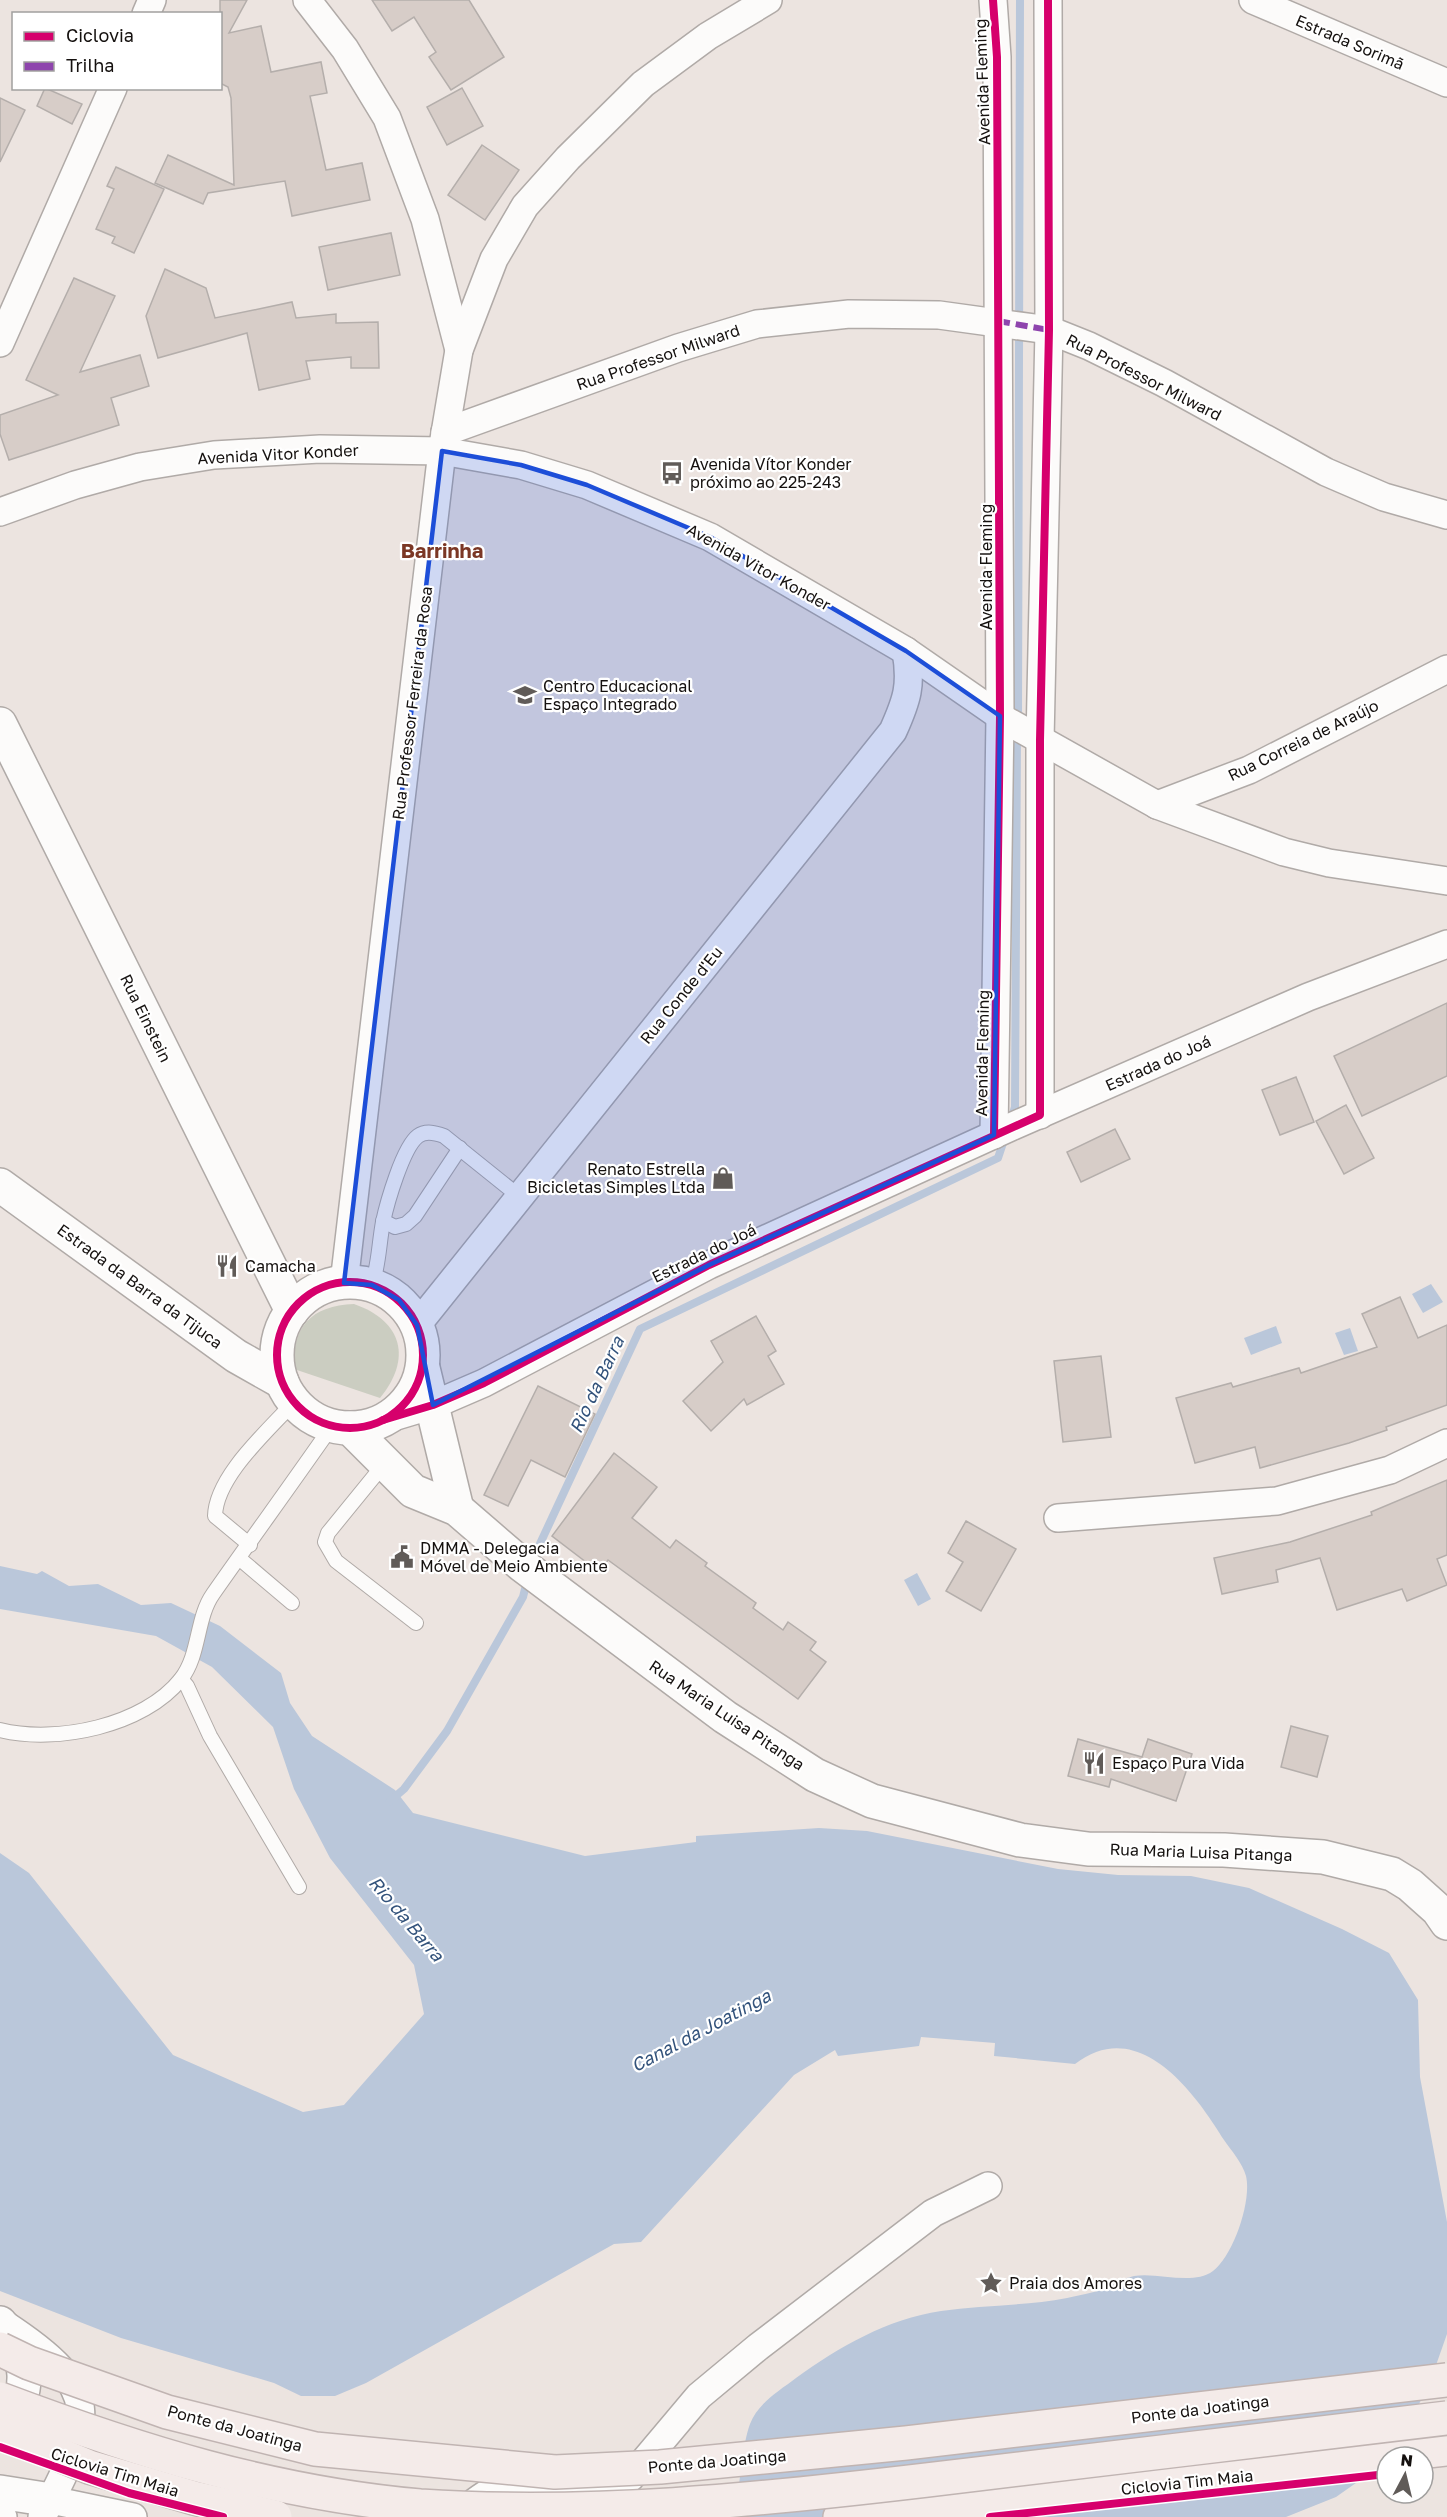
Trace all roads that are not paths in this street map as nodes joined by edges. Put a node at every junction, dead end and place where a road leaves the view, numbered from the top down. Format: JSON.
{"nodes":[{"id":1,"x":307,"y":0,"type":"edge"},
{"id":2,"x":768,"y":0,"type":"edge"},
{"id":3,"x":993,"y":0,"type":"edge"},
{"id":4,"x":1048,"y":0,"type":"edge"},
{"id":5,"x":1252,"y":0,"type":"edge"},
{"id":6,"x":1447,"y":83,"type":"edge"},
{"id":7,"x":112,"y":90,"type":"edge"},
{"id":8,"x":1023,"y":326,"type":"junction"},
{"id":9,"x":0,"y":343,"type":"edge"},
{"id":10,"x":459,"y":350,"type":"junction"},
{"id":11,"x":444,"y":442,"type":"junction"},
{"id":12,"x":0,"y":512,"type":"edge"},
{"id":13,"x":1447,"y":515,"type":"edge"},
{"id":14,"x":906,"y":651,"type":"junction"},
{"id":15,"x":1447,"y":669,"type":"edge"},
{"id":16,"x":1003,"y":718,"type":"junction"},
{"id":17,"x":0,"y":724,"type":"edge"},
{"id":18,"x":1036,"y":737,"type":"junction"},
{"id":19,"x":1157,"y":805,"type":"junction"},
{"id":20,"x":1443,"y":884,"type":"edge"},
{"id":21,"x":1445,"y":943,"type":"edge"},
{"id":22,"x":1037,"y":1116,"type":"junction"},
{"id":23,"x":998,"y":1133,"type":"junction"},
{"id":24,"x":460,"y":1148,"type":"junction"},
{"id":25,"x":0,"y":1185,"type":"edge"},
{"id":26,"x":520,"y":1197,"type":"junction"},
{"id":27,"x":383,"y":1221,"type":"junction"},
{"id":28,"x":358,"y":1284,"type":"junction"},
{"id":29,"x":292,"y":1311,"type":"junction"},
{"id":30,"x":417,"y":1324,"type":"junction"},
{"id":31,"x":423,"y":1368,"type":"junction"},
{"id":32,"x":288,"y":1392,"type":"junction"},
{"id":33,"x":433,"y":1406,"type":"junction"},
{"id":34,"x":384,"y":1420,"type":"junction"},
{"id":35,"x":341,"y":1427,"type":"junction"},
{"id":36,"x":1447,"y":1443,"type":"edge"},
{"id":37,"x":385,"y":1463,"type":"junction"},
{"id":38,"x":445,"y":1465,"type":"junction"},
{"id":39,"x":413,"y":1491,"type":"junction"},
{"id":40,"x":457,"y":1509,"type":"junction"},
{"id":41,"x":1058,"y":1518,"type":"dead end"},
{"id":42,"x":250,"y":1545,"type":"junction"},
{"id":43,"x":240,"y":1559,"type":"junction"},
{"id":44,"x":292,"y":1603,"type":"dead end"},
{"id":45,"x":416,"y":1623,"type":"dead end"},
{"id":46,"x":181,"y":1679,"type":"junction"},
{"id":47,"x":0,"y":1730,"type":"edge"},
{"id":48,"x":299,"y":1887,"type":"dead end"},
{"id":49,"x":1447,"y":1923,"type":"edge"},
{"id":50,"x":988,"y":2186,"type":"dead end"},
{"id":51,"x":0,"y":2322,"type":"edge"},
{"id":52,"x":0,"y":2349,"type":"edge"},
{"id":53,"x":1447,"y":2380,"type":"edge"},
{"id":54,"x":0,"y":2399,"type":"edge"},
{"id":55,"x":1447,"y":2418,"type":"edge"},
{"id":56,"x":0,"y":2432,"type":"edge"},
{"id":57,"x":1447,"y":2449,"type":"edge"},
{"id":58,"x":0,"y":2492,"type":"edge"},
{"id":59,"x":46,"y":2508,"type":"edge"},
{"id":60,"x":585,"y":2508,"type":"edge"},
{"id":61,"x":133,"y":2517,"type":"edge"},
{"id":62,"x":275,"y":2517,"type":"edge"},
{"id":63,"x":455,"y":2517,"type":"edge"},
{"id":64,"x":840,"y":2517,"type":"edge"}],
"edges":[{"from":1,"to":10,"type":"street"},
{"from":2,"to":10,"type":"street","name":"Rua Professor Ferreira da Rosa"},
{"from":3,"to":8,"type":"street","name":"Avenida Fleming"},
{"from":4,"to":8,"type":"street","name":"Avenida Fleming"},
{"from":5,"to":6,"type":"street","name":"Estrada Sorimã"},
{"from":7,"to":9,"type":"street"},
{"from":8,"to":11,"type":"street","name":"Rua Professor Milward"},
{"from":8,"to":13,"type":"street","name":"Rua Professor Milward"},
{"from":8,"to":16,"type":"street","name":"Avenida Fleming"},
{"from":8,"to":18,"type":"street","name":"Avenida Fleming"},
{"from":10,"to":11,"type":"street","name":"Rua Professor Ferreira da Rosa"},
{"from":11,"to":12,"type":"street","name":"Avenida Vitor Konder"},
{"from":11,"to":14,"type":"street","name":"Avenida Vitor Konder"},
{"from":11,"to":28,"type":"street","name":"Rua Professor Ferreira da Rosa"},
{"from":14,"to":16,"type":"street","name":"Avenida Vitor Konder"},
{"from":14,"to":26,"type":"street","name":"Rua Conde d'Eu"},
{"from":15,"to":19,"type":"street","name":"Rua Correia de Araújo"},
{"from":16,"to":18,"type":"street","name":"Avenida Vitor Konder"},
{"from":16,"to":23,"type":"street","name":"Avenida Fleming"},
{"from":17,"to":29,"type":"street","name":"Rua Einstein"},
{"from":18,"to":19,"type":"street","name":"Avenida Vitor Konder"},
{"from":18,"to":22,"type":"street","name":"Avenida Fleming"},
{"from":19,"to":20,"type":"street","name":"Avenida Vitor Konder"},
{"from":21,"to":22,"type":"street","name":"Estrada do Joá"},
{"from":22,"to":23,"type":"street","name":"Estrada do Joá"},
{"from":23,"to":33,"type":"street","name":"Estrada do Joá"},
{"from":24,"to":26,"type":"lane"},
{"from":24,"to":27,"type":"lane"},
{"from":24,"to":27,"type":"lane"},
{"from":25,"to":32,"type":"street","name":"Estrada da Barra da Tijuca"},
{"from":26,"to":30,"type":"street","name":"Rua Conde d'Eu"},
{"from":27,"to":28,"type":"lane"},
{"from":28,"to":29,"type":"street"},
{"from":28,"to":30,"type":"street"},
{"from":29,"to":32,"type":"street"},
{"from":30,"to":31,"type":"street"},
{"from":31,"to":33,"type":"street"},
{"from":31,"to":34,"type":"street"},
{"from":32,"to":35,"type":"street"},
{"from":32,"to":42,"type":"lane"},
{"from":33,"to":34,"type":"street","name":"Estrada do Joá"},
{"from":33,"to":38,"type":"street"},
{"from":34,"to":35,"type":"street"},
{"from":35,"to":37,"type":"street","name":"Rua Maria Luisa Pitanga"},
{"from":35,"to":42,"type":"lane"},
{"from":36,"to":41,"type":"street"},
{"from":37,"to":39,"type":"street","name":"Rua Maria Luisa Pitanga"},
{"from":37,"to":45,"type":"lane"},
{"from":38,"to":39,"type":"street"},
{"from":38,"to":40,"type":"street"},
{"from":39,"to":40,"type":"street","name":"Rua Maria Luisa Pitanga"},
{"from":40,"to":49,"type":"street","name":"Rua Maria Luisa Pitanga"},
{"from":42,"to":43,"type":"lane"},
{"from":43,"to":44,"type":"lane"},
{"from":43,"to":46,"type":"lane"},
{"from":46,"to":47,"type":"lane"},
{"from":46,"to":48,"type":"lane"},
{"from":50,"to":60,"type":"street"},
{"from":51,"to":56,"type":"street"},
{"from":51,"to":59,"type":"street"},
{"from":52,"to":53,"type":"highway","name":"Ponte da Joatinga","bridge":true},
{"from":54,"to":60,"type":"highway","bridge":true},
{"from":55,"to":60,"type":"highway","bridge":true},
{"from":56,"to":62,"type":"highway","bridge":true},
{"from":57,"to":64,"type":"highway"},
{"from":58,"to":59,"type":"street"},
{"from":59,"to":61,"type":"street"},
{"from":60,"to":63,"type":"street"}]}
